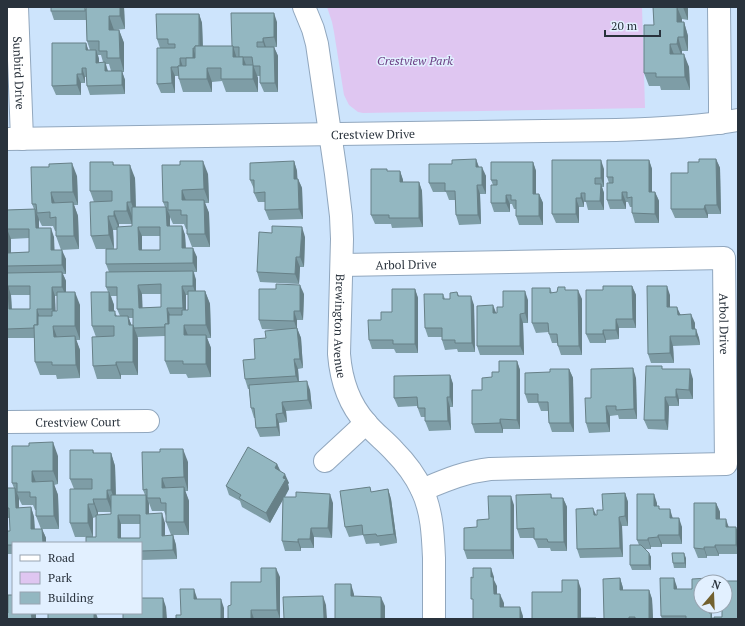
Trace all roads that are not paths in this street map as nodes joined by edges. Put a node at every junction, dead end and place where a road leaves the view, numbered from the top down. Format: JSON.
{"nodes":[{"id":1,"x":304,"y":7,"type":"edge"},
{"id":2,"x":719,"y":7,"type":"edge"},
{"id":3,"x":14,"y":10,"type":"edge"},
{"id":4,"x":729,"y":122,"type":"edge"},
{"id":5,"x":330,"y":134,"type":"junction"},
{"id":6,"x":14,"y":139,"type":"edge"},
{"id":7,"x":342,"y":264,"type":"junction"},
{"id":8,"x":148,"y":420,"type":"dead end"},
{"id":9,"x":7,"y":422,"type":"edge"},
{"id":10,"x":366,"y":423,"type":"junction"},
{"id":11,"x":325,"y":461,"type":"dead end"},
{"id":12,"x":422,"y":490,"type":"junction"},
{"id":13,"x":434,"y":619,"type":"edge"}],
"edges":[{"from":1,"to":5,"type":"street","name":"Brewington Avenue"},
{"from":2,"to":4,"type":"street"},
{"from":3,"to":6,"type":"street","name":"Sunbird Drive"},
{"from":4,"to":5,"type":"street","name":"Crestview Drive"},
{"from":5,"to":6,"type":"street","name":"Crestview Drive"},
{"from":5,"to":7,"type":"street","name":"Brewington Avenue"},
{"from":7,"to":10,"type":"street","name":"Brewington Avenue"},
{"from":7,"to":12,"type":"street","name":"Arbol Drive"},
{"from":8,"to":9,"type":"street","name":"Crestview Court"},
{"from":10,"to":11,"type":"street"},
{"from":10,"to":12,"type":"street","name":"Brewington Avenue"},
{"from":12,"to":13,"type":"street","name":"Brewington Avenue"}]}
